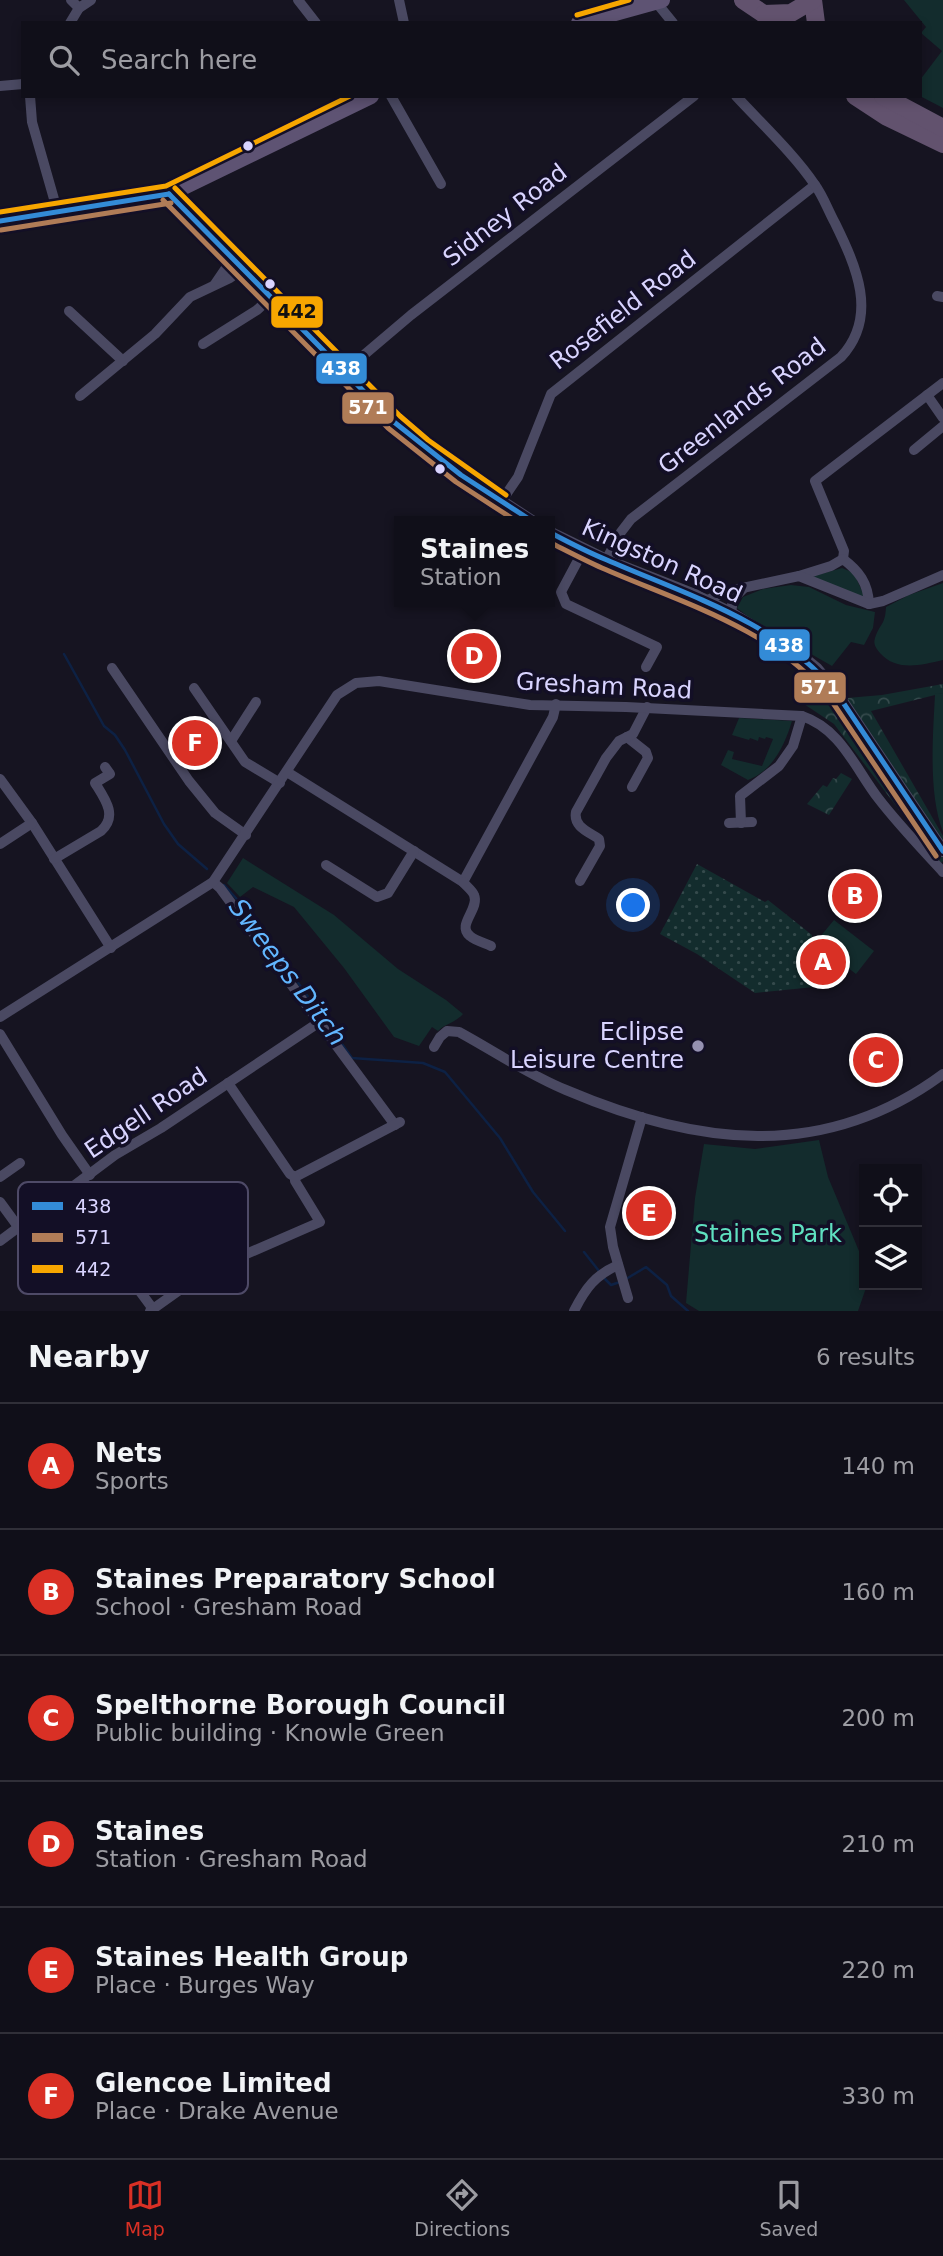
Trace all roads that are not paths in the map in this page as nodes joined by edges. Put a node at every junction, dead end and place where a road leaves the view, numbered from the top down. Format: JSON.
{"nodes":[{"id":1,"x":71,"y":0,"type":"edge"},
{"id":2,"x":91,"y":0,"type":"edge"},
{"id":3,"x":298,"y":0,"type":"edge"},
{"id":4,"x":399,"y":0,"type":"edge"},
{"id":5,"x":630,"y":0,"type":"edge"},
{"id":6,"x":743,"y":0,"type":"edge"},
{"id":7,"x":813,"y":0,"type":"edge"},
{"id":8,"x":659,"y":1,"type":"edge"},
{"id":9,"x":79,"y":8,"type":"junction"},
{"id":10,"x":771,"y":18,"type":"edge"},
{"id":11,"x":71,"y":21,"type":"edge"},
{"id":12,"x":314,"y":21,"type":"edge"},
{"id":13,"x":404,"y":21,"type":"edge"},
{"id":14,"x":582,"y":21,"type":"edge"},
{"id":15,"x":584,"y":21,"type":"edge"},
{"id":16,"x":672,"y":21,"type":"edge"},
{"id":17,"x":816,"y":21,"type":"edge"},
{"id":18,"x":21,"y":84,"type":"edge"},
{"id":19,"x":0,"y":86,"type":"edge"},
{"id":20,"x":30,"y":98,"type":"edge"},
{"id":21,"x":392,"y":98,"type":"edge"},
{"id":22,"x":691,"y":98,"type":"edge"},
{"id":23,"x":738,"y":98,"type":"edge"},
{"id":24,"x":858,"y":98,"type":"edge"},
{"id":25,"x":887,"y":98,"type":"edge"},
{"id":26,"x":350,"y":101,"type":"edge"},
{"id":27,"x":943,"y":128,"type":"edge"},
{"id":28,"x":943,"y":144,"type":"edge"},
{"id":29,"x":441,"y":184,"type":"dead end"},
{"id":30,"x":816,"y":185,"type":"junction"},
{"id":31,"x":169,"y":194,"type":"junction"},
{"id":32,"x":58,"y":213,"type":"junction"},
{"id":33,"x":0,"y":221,"type":"edge"},
{"id":34,"x":232,"y":259,"type":"junction"},
{"id":35,"x":243,"y":269,"type":"junction"},
{"id":36,"x":212,"y":287,"type":"junction"},
{"id":37,"x":271,"y":297,"type":"junction"},
{"id":38,"x":69,"y":311,"type":"dead end"},
{"id":39,"x":203,"y":344,"type":"dead end"},
{"id":40,"x":123,"y":361,"type":"junction"},
{"id":41,"x":345,"y":370,"type":"junction"},
{"id":42,"x":943,"y":383,"type":"edge"},
{"id":43,"x":80,"y":396,"type":"dead end"},
{"id":44,"x":927,"y":396,"type":"junction"},
{"id":45,"x":943,"y":418,"type":"edge"},
{"id":46,"x":943,"y":426,"type":"edge"},
{"id":47,"x":914,"y":450,"type":"dead end"},
{"id":48,"x":501,"y":502,"type":"junction"},
{"id":49,"x":524,"y":516,"type":"edge"},
{"id":50,"x":555,"y":534,"type":"edge"},
{"id":51,"x":583,"y":549,"type":"junction"},
{"id":52,"x":606,"y":559,"type":"junction"},
{"id":53,"x":843,"y":559,"type":"junction"},
{"id":54,"x":943,"y":575,"type":"edge"},
{"id":55,"x":799,"y":576,"type":"junction"},
{"id":56,"x":743,"y":588,"type":"junction"},
{"id":57,"x":708,"y":600,"type":"junction"},
{"id":58,"x":869,"y":604,"type":"junction"},
{"id":59,"x":731,"y":613,"type":"junction"},
{"id":60,"x":646,"y":667,"type":"dead end"},
{"id":61,"x":112,"y":668,"type":"dead end"},
{"id":62,"x":194,"y":688,"type":"dead end"},
{"id":63,"x":256,"y":702,"type":"dead end"},
{"id":64,"x":556,"y":705,"type":"junction"},
{"id":65,"x":647,"y":708,"type":"junction"},
{"id":66,"x":802,"y":716,"type":"junction"},
{"id":67,"x":628,"y":737,"type":"junction"},
{"id":68,"x":231,"y":741,"type":"junction"},
{"id":69,"x":106,"y":767,"type":"dead end"},
{"id":70,"x":287,"y":772,"type":"junction"},
{"id":71,"x":0,"y":779,"type":"edge"},
{"id":72,"x":280,"y":783,"type":"junction"},
{"id":73,"x":632,"y":788,"type":"dead end"},
{"id":74,"x":32,"y":823,"type":"junction"},
{"id":75,"x":729,"y":823,"type":"dead end"},
{"id":76,"x":246,"y":835,"type":"junction"},
{"id":77,"x":0,"y":844,"type":"edge"},
{"id":78,"x":414,"y":851,"type":"junction"},
{"id":79,"x":943,"y":851,"type":"edge"},
{"id":80,"x":54,"y":859,"type":"junction"},
{"id":81,"x":326,"y":865,"type":"dead end"},
{"id":82,"x":943,"y":872,"type":"edge"},
{"id":83,"x":580,"y":881,"type":"dead end"},
{"id":84,"x":213,"y":882,"type":"junction"},
{"id":85,"x":463,"y":882,"type":"junction"},
{"id":86,"x":491,"y":946,"type":"dead end"},
{"id":87,"x":111,"y":948,"type":"junction"},
{"id":88,"x":0,"y":1017,"type":"edge"},
{"id":89,"x":318,"y":1023,"type":"junction"},
{"id":90,"x":0,"y":1034,"type":"edge"},
{"id":91,"x":434,"y":1047,"type":"dead end"},
{"id":92,"x":943,"y":1074,"type":"edge"},
{"id":93,"x":228,"y":1083,"type":"junction"},
{"id":94,"x":642,"y":1117,"type":"junction"},
{"id":95,"x":20,"y":1163,"type":"dead end"},
{"id":96,"x":90,"y":1175,"type":"junction"},
{"id":97,"x":0,"y":1177,"type":"edge"},
{"id":98,"x":295,"y":1177,"type":"junction"},
{"id":99,"x":81,"y":1182,"type":"edge"},
{"id":100,"x":0,"y":1202,"type":"edge"},
{"id":101,"x":18,"y":1227,"type":"edge"},
{"id":102,"x":18,"y":1229,"type":"edge"},
{"id":103,"x":0,"y":1241,"type":"edge"},
{"id":104,"x":248,"y":1253,"type":"edge"},
{"id":105,"x":618,"y":1265,"type":"junction"},
{"id":106,"x":140,"y":1294,"type":"edge"},
{"id":107,"x":174,"y":1294,"type":"edge"},
{"id":108,"x":627,"y":1295,"type":"dead end"},
{"id":109,"x":151,"y":1310,"type":"edge"},
{"id":110,"x":574,"y":1311,"type":"edge"}],
"edges":[{"from":1,"to":9,"type":"street"},
{"from":2,"to":9,"type":"street"},
{"from":3,"to":12,"type":"street"},
{"from":4,"to":13,"type":"street"},
{"from":5,"to":14,"type":"main road"},
{"from":6,"to":10,"type":"highway"},
{"from":7,"to":10,"type":"highway"},
{"from":7,"to":17,"type":"highway"},
{"from":8,"to":15,"type":"main road"},
{"from":8,"to":16,"type":"street"},
{"from":9,"to":11,"type":"street"},
{"from":18,"to":19,"type":"street"},
{"from":20,"to":32,"type":"street"},
{"from":21,"to":29,"type":"street"},
{"from":22,"to":41,"type":"street","name":"Sidney Road"},
{"from":23,"to":30,"type":"street","name":"Greenlands Road"},
{"from":24,"to":28,"type":"highway"},
{"from":25,"to":27,"type":"highway"},
{"from":26,"to":31,"type":"main road"},
{"from":30,"to":48,"type":"street","name":"Rosefield Road"},
{"from":30,"to":52,"type":"street","name":"Greenlands Road"},
{"from":31,"to":32,"type":"main road"},
{"from":31,"to":34,"type":"street"},
{"from":32,"to":33,"type":"main road"},
{"from":34,"to":35,"type":"street"},
{"from":34,"to":36,"type":"street"},
{"from":35,"to":36,"type":"street"},
{"from":35,"to":37,"type":"street"},
{"from":36,"to":40,"type":"street"},
{"from":37,"to":39,"type":"street"},
{"from":37,"to":41,"type":"street"},
{"from":38,"to":40,"type":"street"},
{"from":40,"to":43,"type":"street"},
{"from":41,"to":48,"type":"street"},
{"from":42,"to":44,"type":"street"},
{"from":44,"to":45,"type":"street"},
{"from":44,"to":53,"type":"street"},
{"from":46,"to":47,"type":"street"},
{"from":48,"to":49,"type":"street"},
{"from":50,"to":51,"type":"street","name":"Kingston Road"},
{"from":51,"to":52,"type":"street","name":"Kingston Road"},
{"from":51,"to":60,"type":"street"},
{"from":52,"to":57,"type":"street","name":"Kingston Road"},
{"from":53,"to":55,"type":"street"},
{"from":53,"to":58,"type":"street"},
{"from":54,"to":58,"type":"street"},
{"from":55,"to":56,"type":"street"},
{"from":55,"to":58,"type":"street"},
{"from":56,"to":57,"type":"street"},
{"from":56,"to":59,"type":"street"},
{"from":57,"to":59,"type":"street","name":"Kingston Road"},
{"from":59,"to":79,"type":"street","name":"Kingston Road"},
{"from":61,"to":76,"type":"street"},
{"from":62,"to":68,"type":"street"},
{"from":63,"to":68,"type":"street"},
{"from":64,"to":65,"type":"street","name":"Gresham Road"},
{"from":64,"to":70,"type":"street","name":"Gresham Road"},
{"from":64,"to":85,"type":"street"},
{"from":65,"to":66,"type":"street","name":"Gresham Road"},
{"from":65,"to":67,"type":"street"},
{"from":66,"to":75,"type":"street"},
{"from":66,"to":82,"type":"street","name":"Gresham Road"},
{"from":67,"to":73,"type":"street"},
{"from":67,"to":83,"type":"street"},
{"from":68,"to":72,"type":"street"},
{"from":69,"to":80,"type":"street"},
{"from":70,"to":72,"type":"street","name":"Gresham Road"},
{"from":70,"to":78,"type":"street"},
{"from":71,"to":74,"type":"street"},
{"from":72,"to":76,"type":"street","name":"Gresham Road"},
{"from":74,"to":77,"type":"street"},
{"from":74,"to":80,"type":"street"},
{"from":76,"to":84,"type":"street","name":"Gresham Road"},
{"from":78,"to":81,"type":"street"},
{"from":78,"to":85,"type":"street"},
{"from":80,"to":87,"type":"street"},
{"from":84,"to":87,"type":"street","name":"Gresham Road"},
{"from":84,"to":89,"type":"street"},
{"from":85,"to":86,"type":"street"},
{"from":87,"to":88,"type":"street","name":"Gresham Road"},
{"from":89,"to":93,"type":"street","name":"Edgell Road"},
{"from":89,"to":98,"type":"street"},
{"from":90,"to":96,"type":"street"},
{"from":91,"to":94,"type":"street"},
{"from":92,"to":94,"type":"street"},
{"from":93,"to":96,"type":"street","name":"Edgell Road"},
{"from":93,"to":98,"type":"street"},
{"from":94,"to":105,"type":"street"},
{"from":95,"to":97,"type":"street"},
{"from":96,"to":99,"type":"street","name":"Edgell Road"},
{"from":98,"to":104,"type":"street"},
{"from":100,"to":101,"type":"street"},
{"from":102,"to":103,"type":"street","name":"Edgell Road"},
{"from":105,"to":108,"type":"street"},
{"from":105,"to":110,"type":"street"},
{"from":106,"to":109,"type":"street"},
{"from":107,"to":109,"type":"street"}]}
